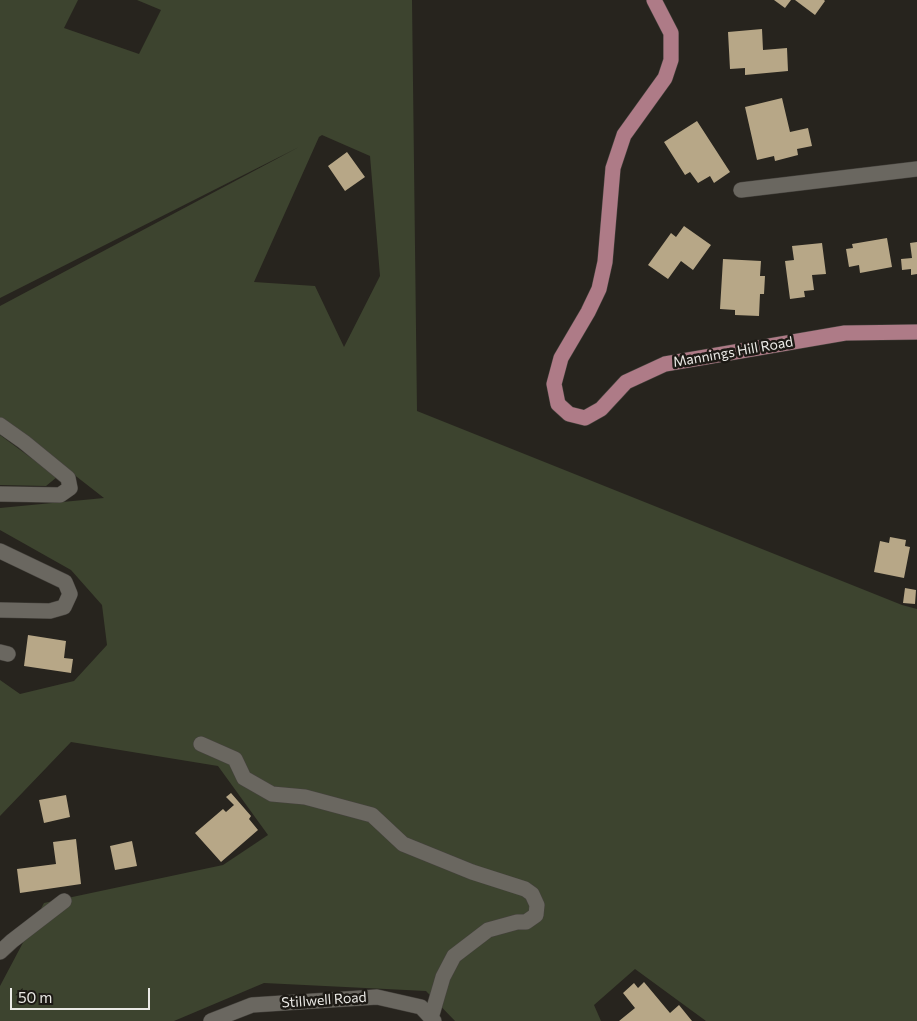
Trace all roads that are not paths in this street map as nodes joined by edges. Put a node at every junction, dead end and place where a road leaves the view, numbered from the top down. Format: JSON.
{"nodes":[{"id":1,"x":654,"y":0,"type":"edge"},
{"id":2,"x":917,"y":169,"type":"edge"},
{"id":3,"x":741,"y":190,"type":"dead end"},
{"id":4,"x":917,"y":332,"type":"edge"},
{"id":5,"x":0,"y":425,"type":"edge"},
{"id":6,"x":0,"y":494,"type":"edge"},
{"id":7,"x":0,"y":550,"type":"edge"},
{"id":8,"x":0,"y":610,"type":"edge"},
{"id":9,"x":201,"y":744,"type":"dead end"},
{"id":10,"x":64,"y":901,"type":"dead end"},
{"id":11,"x":0,"y":952,"type":"edge"},
{"id":12,"x":432,"y":1020,"type":"edge"},
{"id":13,"x":211,"y":1021,"type":"edge"}],
"edges":[{"from":1,"to":4,"type":"main road","name":"Mannings Hill Road"},
{"from":2,"to":3,"type":"street"},
{"from":5,"to":6,"type":"street"},
{"from":7,"to":8,"type":"street"},
{"from":9,"to":12,"type":"street"},
{"from":10,"to":11,"type":"street"},
{"from":12,"to":13,"type":"street","name":"Stillwell Road"}]}
